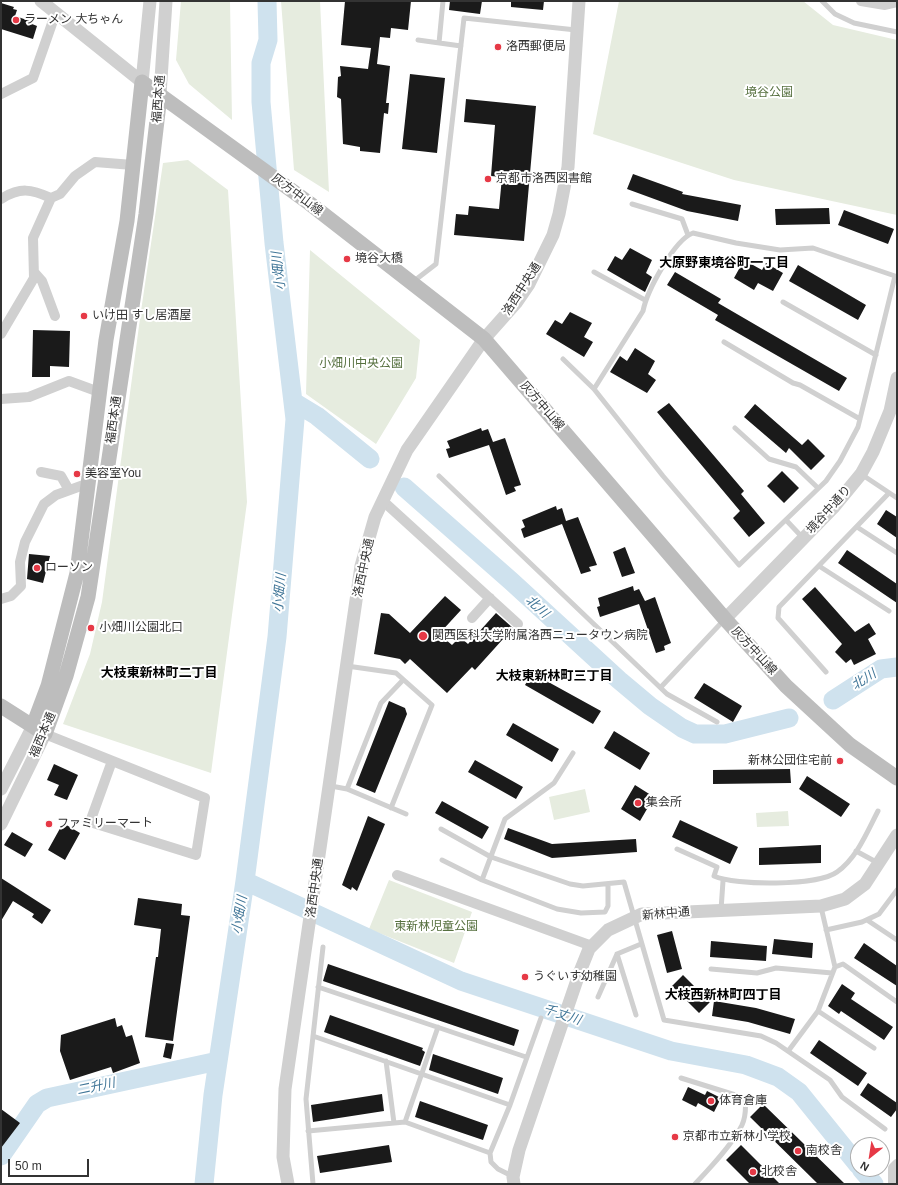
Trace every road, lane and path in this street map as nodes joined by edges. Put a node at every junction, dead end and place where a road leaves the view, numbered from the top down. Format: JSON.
{"nodes":[{"id":1,"x":41,"y":1,"type":"edge"},
{"id":2,"x":150,"y":1,"type":"edge"},
{"id":3,"x":166,"y":1,"type":"edge"},
{"id":4,"x":443,"y":1,"type":"edge"},
{"id":5,"x":579,"y":1,"type":"edge"},
{"id":6,"x":822,"y":1,"type":"edge"},
{"id":7,"x":863,"y":1,"type":"edge"},
{"id":8,"x":897,"y":2,"type":"edge"},
{"id":9,"x":56,"y":12,"type":"junction"},
{"id":10,"x":576,"y":30,"type":"junction"},
{"id":11,"x":897,"y":32,"type":"edge"},
{"id":12,"x":418,"y":40,"type":"dead end"},
{"id":13,"x":439,"y":43,"type":"junction"},
{"id":14,"x":460,"y":46,"type":"junction"},
{"id":15,"x":142,"y":82,"type":"junction"},
{"id":16,"x":1,"y":94,"type":"edge"},
{"id":17,"x":160,"y":95,"type":"junction"},
{"id":18,"x":133,"y":165,"type":"junction"},
{"id":19,"x":51,"y":198,"type":"junction"},
{"id":20,"x":1,"y":199,"type":"edge"},
{"id":21,"x":632,"y":204,"type":"dead end"},
{"id":22,"x":688,"y":235,"type":"junction"},
{"id":23,"x":34,"y":272,"type":"junction"},
{"id":24,"x":594,"y":272,"type":"dead end"},
{"id":25,"x":411,"y":283,"type":"junction"},
{"id":26,"x":645,"y":300,"type":"junction"},
{"id":27,"x":783,"y":302,"type":"dead end"},
{"id":28,"x":55,"y":316,"type":"dead end"},
{"id":29,"x":1,"y":334,"type":"edge"},
{"id":30,"x":484,"y":339,"type":"junction"},
{"id":31,"x":724,"y":342,"type":"dead end"},
{"id":32,"x":876,"y":355,"type":"junction"},
{"id":33,"x":563,"y":359,"type":"dead end"},
{"id":34,"x":897,"y":378,"type":"edge"},
{"id":35,"x":594,"y":389,"type":"junction"},
{"id":36,"x":99,"y":392,"type":"junction"},
{"id":37,"x":1,"y":399,"type":"edge"},
{"id":38,"x":860,"y":419,"type":"junction"},
{"id":39,"x":735,"y":428,"type":"dead end"},
{"id":40,"x":41,"y":472,"type":"dead end"},
{"id":41,"x":862,"y":474,"type":"junction"},
{"id":42,"x":439,"y":476,"type":"dead end"},
{"id":43,"x":89,"y":483,"type":"junction"},
{"id":44,"x":818,"y":488,"type":"junction"},
{"id":45,"x":69,"y":490,"type":"junction"},
{"id":46,"x":889,"y":493,"type":"junction"},
{"id":47,"x":897,"y":498,"type":"edge"},
{"id":48,"x":383,"y":501,"type":"junction"},
{"id":49,"x":786,"y":520,"type":"junction"},
{"id":50,"x":857,"y":527,"type":"junction"},
{"id":51,"x":803,"y":538,"type":"junction"},
{"id":52,"x":897,"y":554,"type":"edge"},
{"id":53,"x":819,"y":566,"type":"junction"},
{"id":54,"x":490,"y":598,"type":"junction"},
{"id":55,"x":1,"y":599,"type":"edge"},
{"id":56,"x":889,"y":611,"type":"dead end"},
{"id":57,"x":472,"y":618,"type":"dead end"},
{"id":58,"x":724,"y":619,"type":"junction"},
{"id":59,"x":518,"y":624,"type":"dead end"},
{"id":60,"x":346,"y":666,"type":"junction"},
{"id":61,"x":826,"y":672,"type":"dead end"},
{"id":62,"x":403,"y":680,"type":"junction"},
{"id":63,"x":661,"y":687,"type":"junction"},
{"id":64,"x":1,"y":706,"type":"edge"},
{"id":65,"x":717,"y":722,"type":"dead end"},
{"id":66,"x":39,"y":730,"type":"junction"},
{"id":67,"x":573,"y":753,"type":"dead end"},
{"id":68,"x":112,"y":761,"type":"junction"},
{"id":69,"x":897,"y":778,"type":"edge"},
{"id":70,"x":329,"y":786,"type":"junction"},
{"id":71,"x":1,"y":789,"type":"edge"},
{"id":72,"x":347,"y":789,"type":"junction"},
{"id":73,"x":391,"y":808,"type":"junction"},
{"id":74,"x":878,"y":811,"type":"dead end"},
{"id":75,"x":406,"y":814,"type":"dead end"},
{"id":76,"x":1,"y":824,"type":"edge"},
{"id":77,"x":441,"y":829,"type":"dead end"},
{"id":78,"x":897,"y":834,"type":"edge"},
{"id":79,"x":677,"y":849,"type":"dead end"},
{"id":80,"x":856,"y":851,"type":"junction"},
{"id":81,"x":491,"y":857,"type":"junction"},
{"id":82,"x":442,"y":860,"type":"dead end"},
{"id":83,"x":878,"y":864,"type":"junction"},
{"id":84,"x":397,"y":874,"type":"dead end"},
{"id":85,"x":482,"y":880,"type":"junction"},
{"id":86,"x":723,"y":881,"type":"junction"},
{"id":87,"x":608,"y":885,"type":"junction"},
{"id":88,"x":897,"y":890,"type":"edge"},
{"id":89,"x":821,"y":906,"type":"junction"},
{"id":90,"x":721,"y":911,"type":"junction"},
{"id":91,"x":634,"y":918,"type":"junction"},
{"id":92,"x":867,"y":920,"type":"junction"},
{"id":93,"x":826,"y":930,"type":"junction"},
{"id":94,"x":897,"y":940,"type":"edge"},
{"id":95,"x":641,"y":944,"type":"junction"},
{"id":96,"x":592,"y":946,"type":"junction"},
{"id":97,"x":323,"y":947,"type":"dead end"},
{"id":98,"x":617,"y":954,"type":"junction"},
{"id":99,"x":835,"y":966,"type":"junction"},
{"id":100,"x":711,"y":969,"type":"dead end"},
{"id":101,"x":832,"y":973,"type":"junction"},
{"id":102,"x":318,"y":987,"type":"junction"},
{"id":103,"x":598,"y":997,"type":"dead end"},
{"id":104,"x":897,"y":1002,"type":"edge"},
{"id":105,"x":818,"y":1011,"type":"junction"},
{"id":106,"x":636,"y":1015,"type":"dead end"},
{"id":107,"x":541,"y":1018,"type":"dead end"},
{"id":108,"x":438,"y":1027,"type":"junction"},
{"id":109,"x":313,"y":1036,"type":"junction"},
{"id":110,"x":874,"y":1048,"type":"dead end"},
{"id":111,"x":790,"y":1050,"type":"junction"},
{"id":112,"x":526,"y":1057,"type":"junction"},
{"id":113,"x":386,"y":1061,"type":"junction"},
{"id":114,"x":421,"y":1074,"type":"junction"},
{"id":115,"x":681,"y":1078,"type":"dead end"},
{"id":116,"x":510,"y":1104,"type":"junction"},
{"id":117,"x":405,"y":1122,"type":"junction"},
{"id":118,"x":394,"y":1123,"type":"junction"},
{"id":119,"x":885,"y":1129,"type":"dead end"},
{"id":120,"x":308,"y":1131,"type":"junction"},
{"id":121,"x":490,"y":1153,"type":"junction"},
{"id":122,"x":897,"y":1164,"type":"edge"},
{"id":123,"x":514,"y":1180,"type":"edge"},
{"id":124,"x":288,"y":1184,"type":"edge"},
{"id":125,"x":313,"y":1184,"type":"edge"},
{"id":126,"x":695,"y":1184,"type":"edge"},
{"id":127,"x":893,"y":1184,"type":"edge"}],
"edges":[{"from":1,"to":9,"type":"street"},
{"from":2,"to":15,"type":"street","name":"福西本通"},
{"from":3,"to":17,"type":"street","name":"福西本通"},
{"from":4,"to":13,"type":"lane"},
{"from":5,"to":10,"type":"street","name":"洛西中央通"},
{"from":6,"to":11,"type":"lane"},
{"from":7,"to":8,"type":"street"},
{"from":9,"to":15,"type":"street"},
{"from":9,"to":16,"type":"street"},
{"from":10,"to":14,"type":"lane"},
{"from":10,"to":30,"type":"street","name":"洛西中央通"},
{"from":12,"to":13,"type":"lane"},
{"from":13,"to":14,"type":"lane"},
{"from":14,"to":25,"type":"lane"},
{"from":15,"to":17,"type":"main road","name":"灰方中山線"},
{"from":15,"to":18,"type":"main road","name":"福西本通"},
{"from":17,"to":25,"type":"main road","name":"灰方中山線"},
{"from":17,"to":66,"type":"main road","name":"福西本通"},
{"from":18,"to":19,"type":"street"},
{"from":18,"to":36,"type":"main road","name":"福西本通"},
{"from":19,"to":20,"type":"street"},
{"from":19,"to":23,"type":"street"},
{"from":21,"to":22,"type":"lane"},
{"from":22,"to":26,"type":"lane"},
{"from":22,"to":32,"type":"lane"},
{"from":23,"to":28,"type":"street"},
{"from":23,"to":29,"type":"street"},
{"from":24,"to":26,"type":"lane"},
{"from":25,"to":30,"type":"main road","name":"灰方中山線"},
{"from":26,"to":35,"type":"lane"},
{"from":27,"to":32,"type":"lane"},
{"from":30,"to":48,"type":"street","name":"洛西中央通"},
{"from":30,"to":58,"type":"main road","name":"灰方中山線"},
{"from":31,"to":38,"type":"lane"},
{"from":32,"to":38,"type":"lane"},
{"from":33,"to":35,"type":"lane"},
{"from":34,"to":41,"type":"street","name":"境谷中通り"},
{"from":35,"to":49,"type":"lane"},
{"from":36,"to":37,"type":"street"},
{"from":36,"to":43,"type":"main road","name":"福西本通"},
{"from":38,"to":44,"type":"lane"},
{"from":39,"to":44,"type":"lane"},
{"from":40,"to":45,"type":"street"},
{"from":41,"to":46,"type":"lane"},
{"from":41,"to":51,"type":"street","name":"境谷中通り"},
{"from":42,"to":63,"type":"lane"},
{"from":43,"to":45,"type":"street"},
{"from":43,"to":66,"type":"main road","name":"福西本通"},
{"from":44,"to":49,"type":"lane"},
{"from":45,"to":55,"type":"street"},
{"from":46,"to":47,"type":"lane"},
{"from":46,"to":50,"type":"lane"},
{"from":48,"to":54,"type":"street"},
{"from":48,"to":60,"type":"street","name":"洛西中央通"},
{"from":49,"to":51,"type":"lane"},
{"from":50,"to":52,"type":"lane"},
{"from":50,"to":53,"type":"lane"},
{"from":51,"to":58,"type":"street","name":"境谷中通り"},
{"from":53,"to":56,"type":"lane"},
{"from":53,"to":61,"type":"lane"},
{"from":54,"to":57,"type":"street"},
{"from":54,"to":59,"type":"street"},
{"from":58,"to":63,"type":"lane"},
{"from":58,"to":69,"type":"main road","name":"灰方中山線"},
{"from":60,"to":62,"type":"lane"},
{"from":60,"to":70,"type":"street","name":"洛西中央通"},
{"from":62,"to":72,"type":"lane"},
{"from":62,"to":73,"type":"lane"},
{"from":63,"to":65,"type":"lane"},
{"from":64,"to":66,"type":"main road"},
{"from":66,"to":68,"type":"street"},
{"from":66,"to":71,"type":"street","name":"福西本通"},
{"from":66,"to":76,"type":"street","name":"福西本通"},
{"from":67,"to":81,"type":"lane"},
{"from":68,"to":68,"type":"street"},
{"from":70,"to":72,"type":"lane"},
{"from":70,"to":124,"type":"street","name":"洛西中央通"},
{"from":72,"to":73,"type":"lane"},
{"from":73,"to":75,"type":"lane"},
{"from":74,"to":80,"type":"lane"},
{"from":77,"to":81,"type":"lane"},
{"from":78,"to":83,"type":"street","name":"新林中通"},
{"from":79,"to":86,"type":"lane"},
{"from":80,"to":83,"type":"lane"},
{"from":80,"to":86,"type":"lane"},
{"from":81,"to":85,"type":"lane"},
{"from":81,"to":87,"type":"lane"},
{"from":82,"to":85,"type":"lane"},
{"from":83,"to":89,"type":"street","name":"新林中通"},
{"from":84,"to":96,"type":"street"},
{"from":85,"to":87,"type":"lane"},
{"from":86,"to":90,"type":"lane"},
{"from":87,"to":91,"type":"lane"},
{"from":88,"to":92,"type":"lane"},
{"from":89,"to":90,"type":"street","name":"新林中通"},
{"from":89,"to":93,"type":"lane"},
{"from":90,"to":91,"type":"street","name":"新林中通"},
{"from":91,"to":95,"type":"lane"},
{"from":91,"to":96,"type":"street","name":"新林中通"},
{"from":92,"to":93,"type":"lane"},
{"from":92,"to":94,"type":"lane"},
{"from":93,"to":99,"type":"lane"},
{"from":95,"to":98,"type":"lane"},
{"from":95,"to":111,"type":"lane"},
{"from":96,"to":123,"type":"street","name":"新林中通"},
{"from":97,"to":102,"type":"lane"},
{"from":98,"to":103,"type":"lane"},
{"from":98,"to":106,"type":"lane"},
{"from":99,"to":101,"type":"lane"},
{"from":99,"to":104,"type":"lane"},
{"from":100,"to":101,"type":"lane"},
{"from":101,"to":105,"type":"lane"},
{"from":102,"to":108,"type":"lane"},
{"from":102,"to":109,"type":"lane"},
{"from":105,"to":110,"type":"lane"},
{"from":105,"to":111,"type":"lane"},
{"from":107,"to":112,"type":"lane"},
{"from":108,"to":112,"type":"lane"},
{"from":108,"to":114,"type":"lane"},
{"from":109,"to":113,"type":"lane"},
{"from":109,"to":120,"type":"lane"},
{"from":111,"to":119,"type":"lane"},
{"from":112,"to":116,"type":"lane"},
{"from":113,"to":114,"type":"lane"},
{"from":113,"to":118,"type":"lane"},
{"from":114,"to":116,"type":"lane"},
{"from":114,"to":117,"type":"lane"},
{"from":115,"to":126,"type":"lane"},
{"from":116,"to":121,"type":"lane"},
{"from":117,"to":118,"type":"lane"},
{"from":117,"to":121,"type":"lane"},
{"from":118,"to":120,"type":"lane"},
{"from":120,"to":125,"type":"lane"},
{"from":121,"to":123,"type":"lane"},
{"from":122,"to":127,"type":"street"}]}
